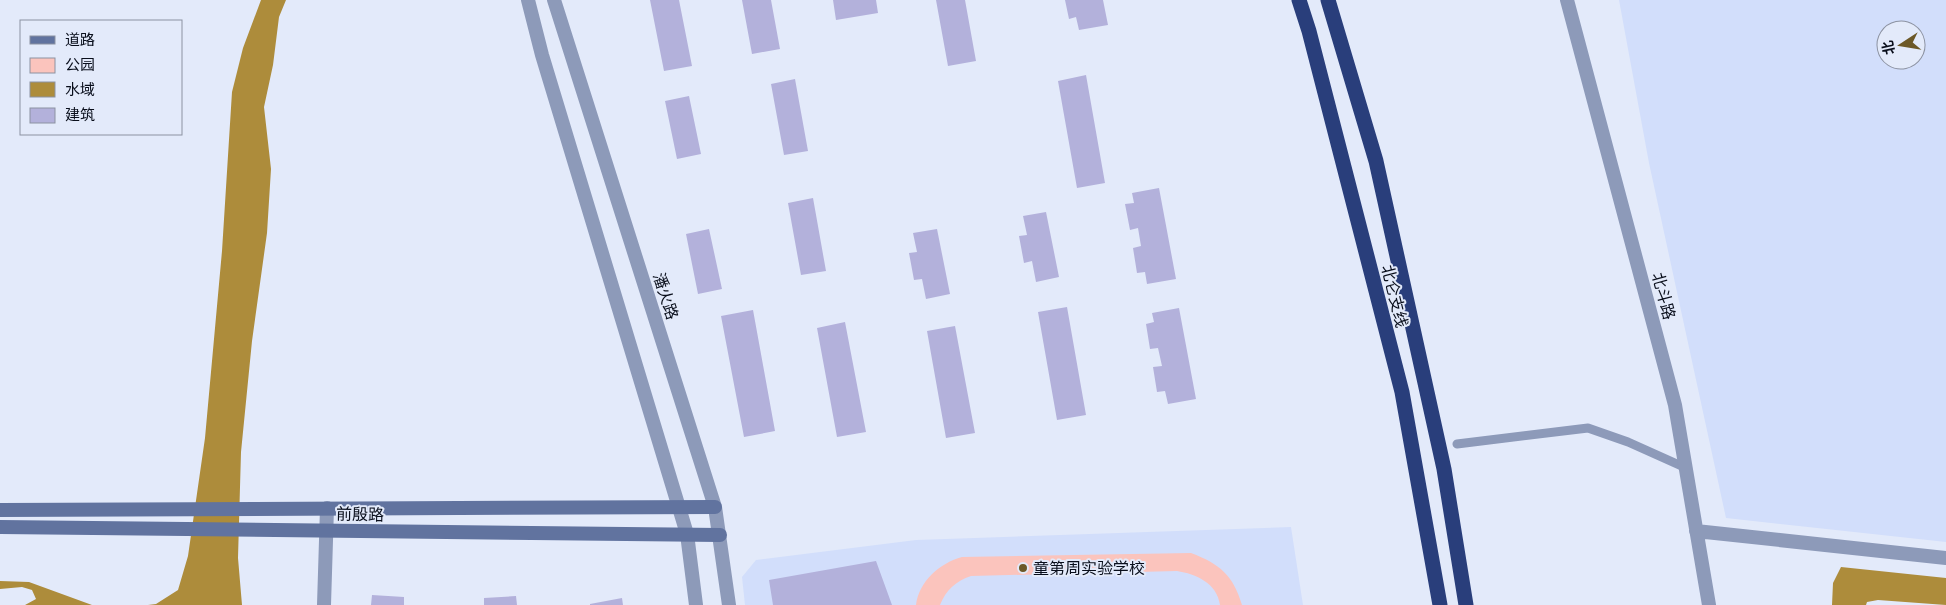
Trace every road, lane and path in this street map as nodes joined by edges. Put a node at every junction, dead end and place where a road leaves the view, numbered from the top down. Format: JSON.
{"nodes":[{"id":1,"x":528,"y":0,"type":"edge"},
{"id":2,"x":554,"y":0,"type":"edge"},
{"id":3,"x":1299,"y":0,"type":"edge"},
{"id":4,"x":1328,"y":0,"type":"edge"},
{"id":5,"x":1567,"y":0,"type":"edge"},
{"id":6,"x":1457,"y":444,"type":"dead end"},
{"id":7,"x":1686,"y":468,"type":"junction"},
{"id":8,"x":678,"y":507,"type":"junction"},
{"id":9,"x":715,"y":507,"type":"junction"},
{"id":10,"x":327,"y":508,"type":"junction"},
{"id":11,"x":0,"y":510,"type":"edge"},
{"id":12,"x":0,"y":527,"type":"edge"},
{"id":13,"x":326,"y":531,"type":"junction"},
{"id":14,"x":1696,"y":531,"type":"junction"},
{"id":15,"x":687,"y":534,"type":"junction"},
{"id":16,"x":720,"y":535,"type":"junction"},
{"id":17,"x":1946,"y":558,"type":"edge"},
{"id":18,"x":324,"y":605,"type":"edge"},
{"id":19,"x":696,"y":605,"type":"edge"},
{"id":20,"x":729,"y":605,"type":"edge"},
{"id":21,"x":1440,"y":605,"type":"edge"},
{"id":22,"x":1466,"y":605,"type":"edge"},
{"id":23,"x":1709,"y":605,"type":"edge"}],
"edges":[{"from":1,"to":8,"type":"street"},
{"from":2,"to":9,"type":"street","name":"潘火路"},
{"from":3,"to":21,"type":"highway","name":"北仑支线"},
{"from":4,"to":22,"type":"highway","name":"北仑支线"},
{"from":5,"to":7,"type":"street","name":"北斗路"},
{"from":6,"to":7,"type":"lane"},
{"from":7,"to":14,"type":"street","name":"北斗路"},
{"from":8,"to":9,"type":"main road","name":"前殷路"},
{"from":8,"to":10,"type":"main road","name":"前殷路"},
{"from":8,"to":15,"type":"street"},
{"from":9,"to":16,"type":"street","name":"潘火路"},
{"from":10,"to":11,"type":"main road","name":"前殷路"},
{"from":10,"to":13,"type":"street"},
{"from":12,"to":13,"type":"main road","name":"前殷路"},
{"from":13,"to":15,"type":"main road","name":"前殷路"},
{"from":13,"to":18,"type":"street"},
{"from":14,"to":17,"type":"street"},
{"from":14,"to":23,"type":"street","name":"北斗路"},
{"from":15,"to":16,"type":"main road","name":"前殷路"},
{"from":15,"to":19,"type":"street"},
{"from":16,"to":20,"type":"street","name":"潘火路"}]}
